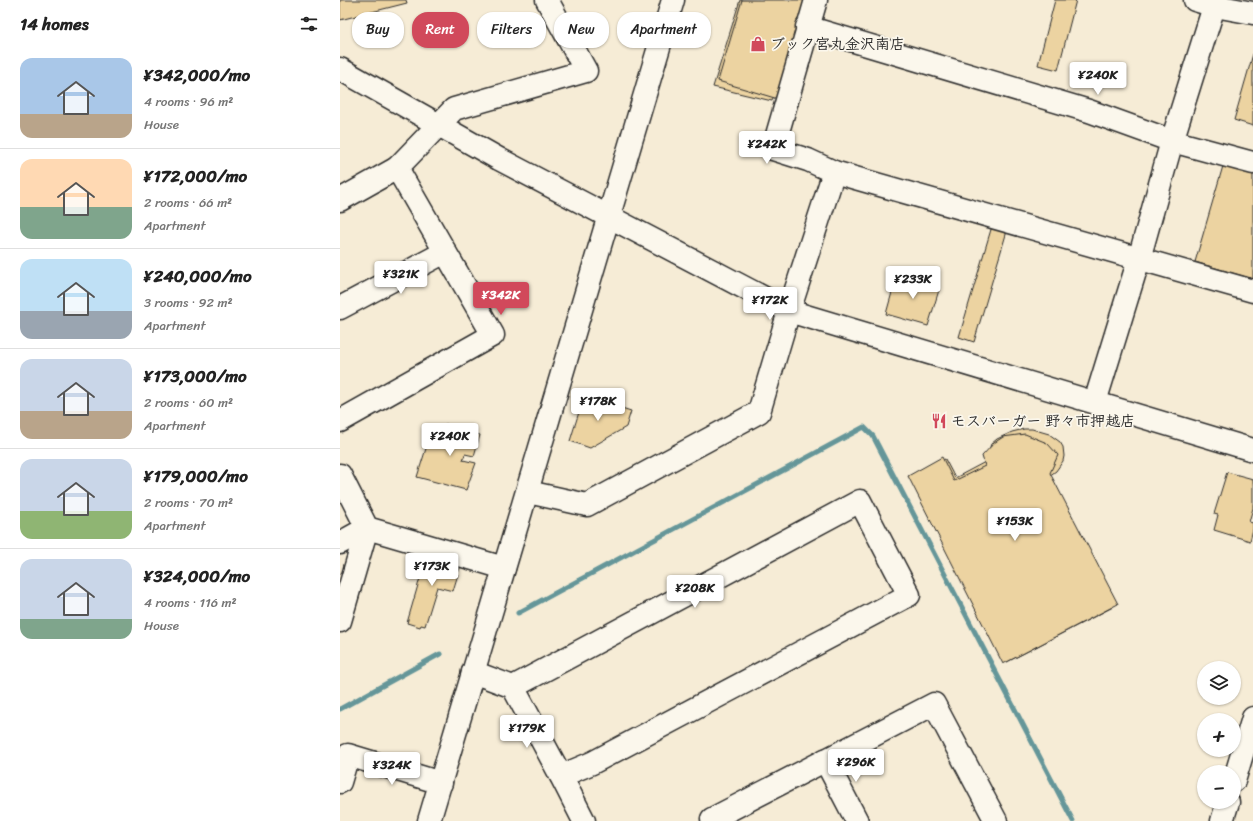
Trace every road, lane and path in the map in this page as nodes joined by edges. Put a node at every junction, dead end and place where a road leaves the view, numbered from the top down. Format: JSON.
{"nodes":[{"id":1,"x":547,"y":0,"type":"edge"},
{"id":2,"x":673,"y":0,"type":"edge"},
{"id":3,"x":816,"y":0,"type":"edge"},
{"id":4,"x":1209,"y":2,"type":"edge"},
{"id":5,"x":1253,"y":13,"type":"edge"},
{"id":6,"x":807,"y":27,"type":"junction"},
{"id":7,"x":345,"y":77,"type":"edge"},
{"id":8,"x":439,"y":125,"type":"junction"},
{"id":9,"x":1172,"y":141,"type":"junction"},
{"id":10,"x":1253,"y":163,"type":"edge"},
{"id":11,"x":397,"y":168,"type":"junction"},
{"id":12,"x":834,"y":172,"type":"junction"},
{"id":13,"x":340,"y":200,"type":"edge"},
{"id":14,"x":608,"y":216,"type":"junction"},
{"id":15,"x":445,"y":252,"type":"junction"},
{"id":16,"x":1139,"y":259,"type":"junction"},
{"id":17,"x":1253,"y":292,"type":"edge"},
{"id":18,"x":340,"y":308,"type":"edge"},
{"id":19,"x":789,"y":311,"type":"junction"},
{"id":20,"x":1095,"y":402,"type":"junction"},
{"id":21,"x":340,"y":421,"type":"edge"},
{"id":22,"x":1253,"y":450,"type":"edge"},
{"id":23,"x":340,"y":475,"type":"edge"},
{"id":24,"x":528,"y":492,"type":"junction"},
{"id":25,"x":367,"y":528,"type":"junction"},
{"id":26,"x":340,"y":543,"type":"edge"},
{"id":27,"x":504,"y":568,"type":"junction"},
{"id":28,"x":340,"y":620,"type":"edge"},
{"id":29,"x":474,"y":672,"type":"junction"},
{"id":30,"x":513,"y":687,"type":"junction"},
{"id":31,"x":1253,"y":718,"type":"edge"},
{"id":32,"x":344,"y":754,"type":"edge"},
{"id":33,"x":825,"y":760,"type":"junction"},
{"id":34,"x":1239,"y":765,"type":"edge"},
{"id":35,"x":561,"y":776,"type":"junction"},
{"id":36,"x":340,"y":782,"type":"edge"},
{"id":37,"x":441,"y":783,"type":"junction"},
{"id":38,"x":1226,"y":809,"type":"edge"},
{"id":39,"x":711,"y":820,"type":"edge"},
{"id":40,"x":430,"y":821,"type":"edge"},
{"id":41,"x":584,"y":821,"type":"edge"},
{"id":42,"x":857,"y":821,"type":"edge"},
{"id":43,"x":996,"y":821,"type":"edge"},
{"id":44,"x":1222,"y":821,"type":"edge"}],
"edges":[{"from":1,"to":8,"type":"street"},
{"from":2,"to":14,"type":"street"},
{"from":3,"to":6,"type":"street"},
{"from":4,"to":5,"type":"street"},
{"from":4,"to":9,"type":"street"},
{"from":6,"to":9,"type":"street"},
{"from":6,"to":12,"type":"street"},
{"from":7,"to":8,"type":"street"},
{"from":8,"to":11,"type":"street"},
{"from":8,"to":14,"type":"street"},
{"from":9,"to":10,"type":"street"},
{"from":9,"to":16,"type":"street"},
{"from":11,"to":13,"type":"street"},
{"from":11,"to":15,"type":"street"},
{"from":12,"to":16,"type":"street"},
{"from":12,"to":19,"type":"street"},
{"from":14,"to":19,"type":"street"},
{"from":14,"to":24,"type":"street"},
{"from":15,"to":18,"type":"street"},
{"from":15,"to":21,"type":"street"},
{"from":16,"to":17,"type":"street"},
{"from":16,"to":20,"type":"street"},
{"from":19,"to":20,"type":"street"},
{"from":19,"to":24,"type":"street"},
{"from":20,"to":22,"type":"street"},
{"from":23,"to":25,"type":"street"},
{"from":24,"to":27,"type":"street"},
{"from":25,"to":26,"type":"street"},
{"from":25,"to":27,"type":"street"},
{"from":25,"to":28,"type":"street"},
{"from":27,"to":29,"type":"street"},
{"from":29,"to":30,"type":"street"},
{"from":29,"to":37,"type":"street"},
{"from":30,"to":35,"type":"street"},
{"from":30,"to":35,"type":"street"},
{"from":31,"to":34,"type":"street"},
{"from":32,"to":36,"type":"street"},
{"from":32,"to":37,"type":"street"},
{"from":33,"to":39,"type":"street"},
{"from":33,"to":42,"type":"street"},
{"from":33,"to":43,"type":"street"},
{"from":35,"to":41,"type":"street"},
{"from":37,"to":40,"type":"street"},
{"from":38,"to":44,"type":"street"}]}
